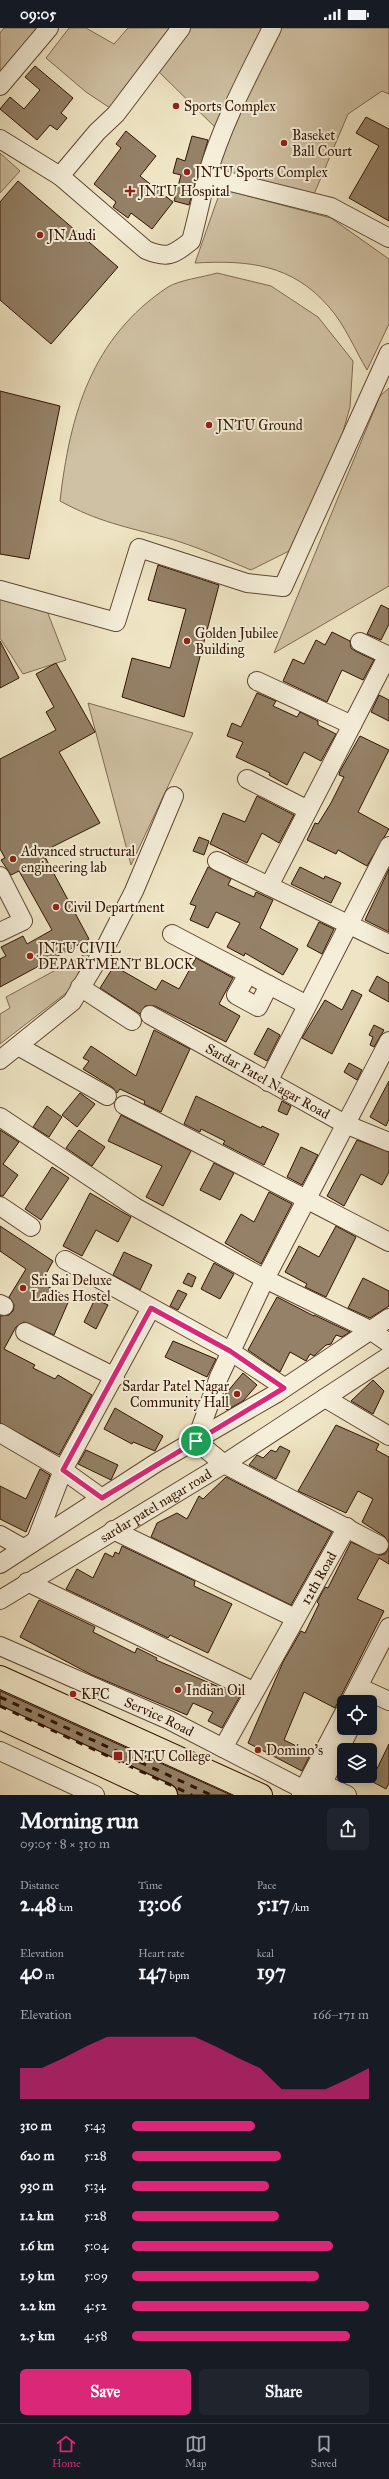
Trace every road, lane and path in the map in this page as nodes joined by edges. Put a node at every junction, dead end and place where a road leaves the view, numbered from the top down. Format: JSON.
{"nodes":[{"id":1,"x":49,"y":28,"type":"edge"},
{"id":2,"x":181,"y":28,"type":"edge"},
{"id":3,"x":272,"y":28,"type":"edge"},
{"id":4,"x":0,"y":86,"type":"edge"},
{"id":5,"x":0,"y":139,"type":"edge"},
{"id":6,"x":60,"y":176,"type":"junction"},
{"id":7,"x":207,"y":176,"type":"junction"},
{"id":8,"x":389,"y":238,"type":"edge"},
{"id":9,"x":389,"y":353,"type":"edge"},
{"id":10,"x":0,"y":590,"type":"edge"},
{"id":11,"x":360,"y":642,"type":"dead end"},
{"id":12,"x":389,"y":656,"type":"edge"},
{"id":13,"x":257,"y":681,"type":"dead end"},
{"id":14,"x":352,"y":725,"type":"junction"},
{"id":15,"x":248,"y":779,"type":"dead end"},
{"id":16,"x":174,"y":796,"type":"dead end"},
{"id":17,"x":308,"y":810,"type":"junction"},
{"id":18,"x":389,"y":846,"type":"edge"},
{"id":19,"x":217,"y":861,"type":"dead end"},
{"id":20,"x":0,"y":876,"type":"edge"},
{"id":21,"x":269,"y":886,"type":"junction"},
{"id":22,"x":350,"y":924,"type":"junction"},
{"id":23,"x":0,"y":932,"type":"edge"},
{"id":24,"x":172,"y":934,"type":"dead end"},
{"id":25,"x":389,"y":944,"type":"edge"},
{"id":26,"x":248,"y":974,"type":"junction"},
{"id":27,"x":269,"y":985,"type":"junction"},
{"id":28,"x":80,"y":988,"type":"junction"},
{"id":29,"x":307,"y":1005,"type":"junction"},
{"id":30,"x":150,"y":1015,"type":"dead end"},
{"id":31,"x":132,"y":1021,"type":"dead end"},
{"id":32,"x":389,"y":1041,"type":"edge"},
{"id":33,"x":18,"y":1046,"type":"junction"},
{"id":34,"x":0,"y":1060,"type":"edge"},
{"id":35,"x":268,"y":1082,"type":"junction"},
{"id":36,"x":106,"y":1096,"type":"dead end"},
{"id":37,"x":124,"y":1105,"type":"dead end"},
{"id":38,"x":0,"y":1117,"type":"edge"},
{"id":39,"x":345,"y":1124,"type":"junction"},
{"id":40,"x":389,"y":1142,"type":"edge"},
{"id":41,"x":306,"y":1199,"type":"junction"},
{"id":42,"x":0,"y":1206,"type":"edge"},
{"id":43,"x":31,"y":1227,"type":"dead end"},
{"id":44,"x":389,"y":1242,"type":"edge"},
{"id":45,"x":65,"y":1260,"type":"dead end"},
{"id":46,"x":265,"y":1279,"type":"junction"},
{"id":47,"x":151,"y":1308,"type":"junction"},
{"id":48,"x":389,"y":1318,"type":"edge"},
{"id":49,"x":370,"y":1330,"type":"junction"},
{"id":50,"x":25,"y":1332,"type":"dead end"},
{"id":51,"x":389,"y":1343,"type":"edge"},
{"id":52,"x":230,"y":1351,"type":"junction"},
{"id":53,"x":389,"y":1356,"type":"edge"},
{"id":54,"x":116,"y":1376,"type":"junction"},
{"id":55,"x":284,"y":1388,"type":"junction"},
{"id":56,"x":325,"y":1398,"type":"junction"},
{"id":57,"x":0,"y":1432,"type":"edge"},
{"id":58,"x":389,"y":1436,"type":"edge"},
{"id":59,"x":196,"y":1441,"type":"junction"},
{"id":60,"x":224,"y":1464,"type":"junction"},
{"id":61,"x":63,"y":1470,"type":"junction"},
{"id":62,"x":102,"y":1498,"type":"junction"},
{"id":63,"x":347,"y":1527,"type":"junction"},
{"id":64,"x":113,"y":1530,"type":"junction"},
{"id":65,"x":0,"y":1534,"type":"edge"},
{"id":66,"x":30,"y":1543,"type":"junction"},
{"id":67,"x":379,"y":1545,"type":"dead end"},
{"id":68,"x":0,"y":1564,"type":"edge"},
{"id":69,"x":27,"y":1582,"type":"junction"},
{"id":70,"x":0,"y":1600,"type":"edge"},
{"id":71,"x":295,"y":1618,"type":"junction"},
{"id":72,"x":389,"y":1626,"type":"edge"},
{"id":73,"x":0,"y":1646,"type":"edge"},
{"id":74,"x":389,"y":1646,"type":"edge"},
{"id":75,"x":0,"y":1677,"type":"edge"},
{"id":76,"x":253,"y":1691,"type":"junction"},
{"id":77,"x":354,"y":1695,"type":"edge"},
{"id":78,"x":365,"y":1695,"type":"edge"},
{"id":79,"x":377,"y":1698,"type":"edge"},
{"id":80,"x":389,"y":1701,"type":"edge"},
{"id":81,"x":0,"y":1718,"type":"edge"},
{"id":82,"x":337,"y":1730,"type":"edge"},
{"id":83,"x":346,"y":1735,"type":"edge"},
{"id":84,"x":223,"y":1748,"type":"junction"},
{"id":85,"x":0,"y":1750,"type":"edge"},
{"id":86,"x":312,"y":1792,"type":"edge"},
{"id":87,"x":95,"y":1795,"type":"edge"},
{"id":88,"x":166,"y":1795,"type":"edge"},
{"id":89,"x":261,"y":1795,"type":"edge"},
{"id":90,"x":347,"y":1795,"type":"edge"}],
"edges":[{"from":1,"to":4,"type":"street"},
{"from":2,"to":6,"type":"street"},
{"from":3,"to":7,"type":"street"},
{"from":5,"to":6,"type":"street"},
{"from":6,"to":7,"type":"street"},
{"from":7,"to":8,"type":"street"},
{"from":9,"to":10,"type":"street"},
{"from":11,"to":12,"type":"street"},
{"from":12,"to":14,"type":"street"},
{"from":13,"to":14,"type":"street"},
{"from":14,"to":17,"type":"street"},
{"from":15,"to":17,"type":"street"},
{"from":16,"to":28,"type":"street"},
{"from":17,"to":21,"type":"street"},
{"from":18,"to":22,"type":"street"},
{"from":19,"to":21,"type":"street"},
{"from":20,"to":23,"type":"street"},
{"from":21,"to":22,"type":"street"},
{"from":22,"to":25,"type":"street"},
{"from":22,"to":29,"type":"street"},
{"from":24,"to":26,"type":"street"},
{"from":26,"to":27,"type":"street"},
{"from":26,"to":27,"type":"street"},
{"from":27,"to":29,"type":"street"},
{"from":28,"to":31,"type":"street"},
{"from":28,"to":33,"type":"street"},
{"from":29,"to":35,"type":"street"},
{"from":30,"to":35,"type":"street","name":"Sardar Patel Nagar Road"},
{"from":32,"to":39,"type":"street"},
{"from":33,"to":34,"type":"street"},
{"from":33,"to":36,"type":"street"},
{"from":35,"to":39,"type":"street","name":"Sardar Patel Nagar Road"},
{"from":37,"to":41,"type":"street"},
{"from":38,"to":46,"type":"street"},
{"from":39,"to":40,"type":"street","name":"Sardar Patel Nagar Road"},
{"from":39,"to":41,"type":"street"},
{"from":41,"to":44,"type":"street"},
{"from":41,"to":46,"type":"street"},
{"from":42,"to":43,"type":"street"},
{"from":45,"to":47,"type":"street"},
{"from":46,"to":49,"type":"street"},
{"from":46,"to":52,"type":"street"},
{"from":47,"to":52,"type":"street"},
{"from":47,"to":54,"type":"street"},
{"from":48,"to":49,"type":"street"},
{"from":49,"to":51,"type":"street"},
{"from":49,"to":55,"type":"street"},
{"from":50,"to":54,"type":"street"},
{"from":52,"to":55,"type":"street"},
{"from":52,"to":59,"type":"street"},
{"from":53,"to":56,"type":"street","name":"sardar patel nagar road"},
{"from":54,"to":61,"type":"street"},
{"from":55,"to":59,"type":"street"},
{"from":56,"to":58,"type":"street"},
{"from":56,"to":60,"type":"street","name":"sardar patel nagar road"},
{"from":57,"to":61,"type":"street"},
{"from":59,"to":60,"type":"street"},
{"from":59,"to":62,"type":"street"},
{"from":60,"to":63,"type":"street"},
{"from":60,"to":64,"type":"street","name":"sardar patel nagar road"},
{"from":61,"to":62,"type":"street"},
{"from":61,"to":66,"type":"street"},
{"from":62,"to":66,"type":"street"},
{"from":63,"to":67,"type":"street"},
{"from":63,"to":71,"type":"street","name":"12th Road"},
{"from":64,"to":69,"type":"street","name":"sardar patel nagar road"},
{"from":64,"to":71,"type":"street"},
{"from":65,"to":66,"type":"street"},
{"from":66,"to":68,"type":"street"},
{"from":69,"to":70,"type":"street","name":"sardar patel nagar road"},
{"from":69,"to":76,"type":"street"},
{"from":71,"to":76,"type":"street","name":"12th Road"},
{"from":72,"to":77,"type":"street"},
{"from":73,"to":84,"type":"street","name":"Service Road"},
{"from":74,"to":78,"type":"street"},
{"from":75,"to":89,"type":"highway"},
{"from":76,"to":84,"type":"street","name":"12th Road"},
{"from":79,"to":80,"type":"street"},
{"from":81,"to":88,"type":"highway"},
{"from":82,"to":86,"type":"street"},
{"from":83,"to":86,"type":"street"},
{"from":84,"to":86,"type":"street","name":"Service Road"},
{"from":85,"to":87,"type":"street"},
{"from":86,"to":90,"type":"street","name":"Service Road"}]}
